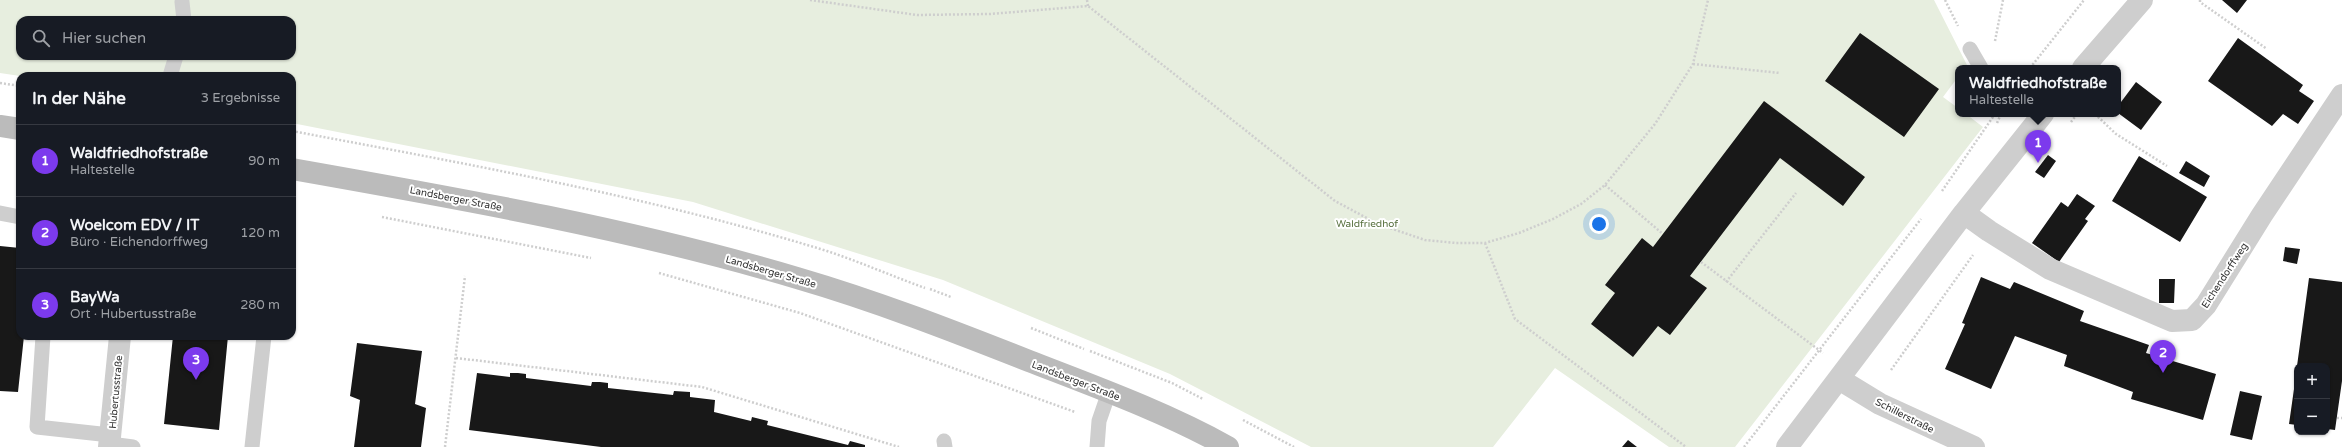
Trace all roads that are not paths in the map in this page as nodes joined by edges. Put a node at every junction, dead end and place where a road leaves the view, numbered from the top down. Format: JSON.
{"nodes":[{"id":1,"x":2142,"y":0,"type":"edge"},
{"id":2,"x":182,"y":2,"type":"dead end"},
{"id":3,"x":184,"y":16,"type":"edge"},
{"id":4,"x":1970,"y":49,"type":"road end"},
{"id":5,"x":175,"y":60,"type":"edge"},
{"id":6,"x":1979,"y":65,"type":"edge"},
{"id":7,"x":2086,"y":65,"type":"edge"},
{"id":8,"x":171,"y":72,"type":"edge"},
{"id":9,"x":2342,"y":95,"type":"edge"},
{"id":10,"x":2036,"y":117,"type":"edge"},
{"id":11,"x":0,"y":126,"type":"edge"},
{"id":12,"x":16,"y":128,"type":"edge"},
{"id":13,"x":296,"y":169,"type":"edge"},
{"id":14,"x":0,"y":213,"type":"edge"},
{"id":15,"x":1964,"y":213,"type":"junction"},
{"id":16,"x":16,"y":216,"type":"edge"},
{"id":17,"x":42,"y":340,"type":"edge"},
{"id":18,"x":120,"y":340,"type":"edge"},
{"id":19,"x":264,"y":340,"type":"edge"},
{"id":20,"x":1843,"y":374,"type":"junction"},
{"id":21,"x":1109,"y":392,"type":"junction"},
{"id":22,"x":110,"y":442,"type":"edge"},
{"id":23,"x":133,"y":447,"type":"edge"},
{"id":24,"x":252,"y":447,"type":"edge"},
{"id":25,"x":1097,"y":447,"type":"edge"},
{"id":26,"x":1228,"y":447,"type":"edge"},
{"id":27,"x":1787,"y":447,"type":"edge"},
{"id":28,"x":1974,"y":447,"type":"edge"}],
"edges":[{"from":1,"to":7,"type":"street"},
{"from":2,"to":3,"type":"lane"},
{"from":4,"to":6,"type":"lane"},
{"from":5,"to":8,"type":"lane"},
{"from":9,"to":15,"type":"street","name":"Eichendorffweg"},
{"from":10,"to":15,"type":"street"},
{"from":11,"to":12,"type":"street"},
{"from":13,"to":21,"type":"street","name":"Landsberger Straße"},
{"from":14,"to":16,"type":"lane"},
{"from":15,"to":20,"type":"street"},
{"from":17,"to":22,"type":"lane"},
{"from":18,"to":22,"type":"street","name":"Hubertusstraße"},
{"from":19,"to":24,"type":"lane"},
{"from":20,"to":27,"type":"street"},
{"from":20,"to":28,"type":"street","name":"Schillerstraße"},
{"from":21,"to":25,"type":"lane"},
{"from":21,"to":26,"type":"street","name":"Landsberger Straße"},
{"from":22,"to":23,"type":"lane"}]}
